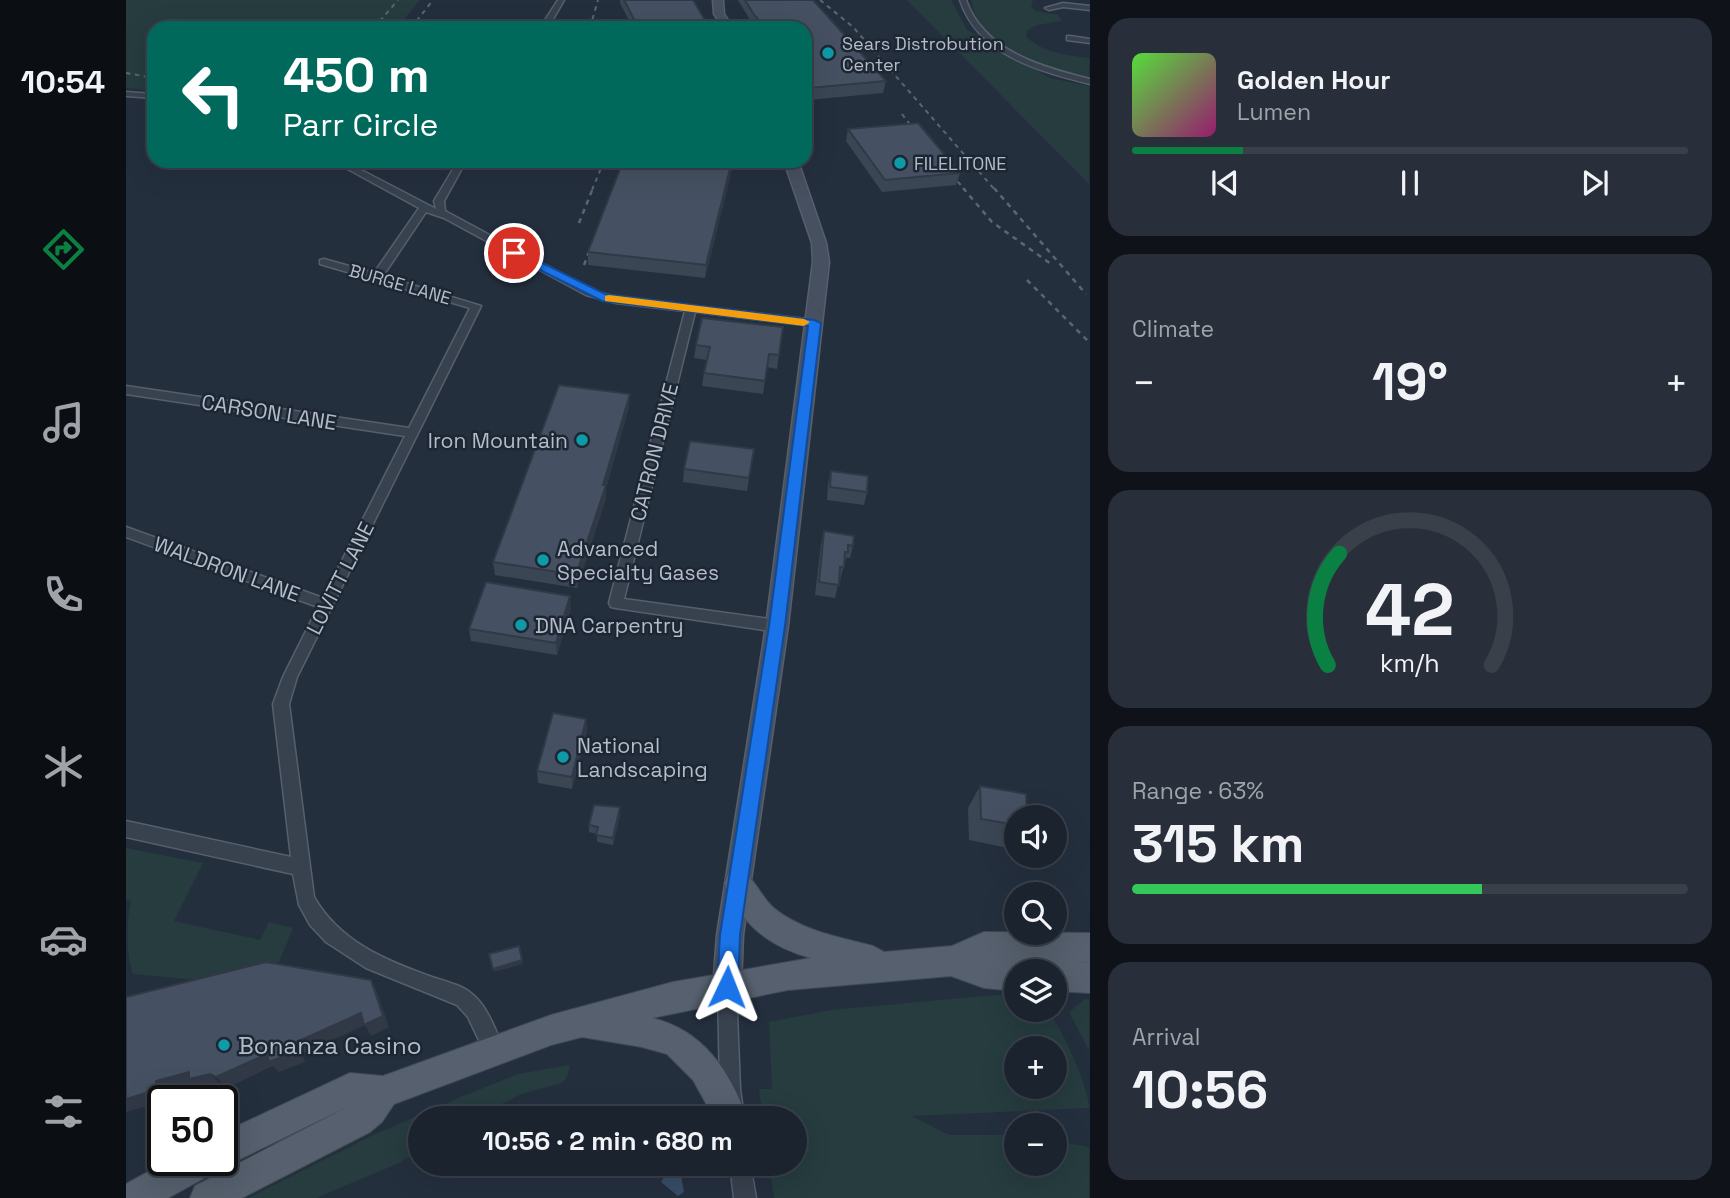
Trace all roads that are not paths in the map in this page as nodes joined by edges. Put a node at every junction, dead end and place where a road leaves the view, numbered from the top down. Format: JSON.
{"nodes":[{"id":1,"x":561,"y":0,"type":"edge"},
{"id":2,"x":718,"y":0,"type":"edge"},
{"id":3,"x":963,"y":0,"type":"edge"},
{"id":4,"x":1049,"y":8,"type":"dead end"},
{"id":5,"x":1090,"y":8,"type":"edge"},
{"id":6,"x":548,"y":21,"type":"edge"},
{"id":7,"x":724,"y":21,"type":"edge"},
{"id":8,"x":1070,"y":38,"type":"dead end"},
{"id":9,"x":1090,"y":41,"type":"edge"},
{"id":10,"x":1090,"y":82,"type":"edge"},
{"id":11,"x":126,"y":94,"type":"edge"},
{"id":12,"x":147,"y":96,"type":"edge"},
{"id":13,"x":350,"y":168,"type":"edge"},
{"id":14,"x":459,"y":168,"type":"edge"},
{"id":15,"x":793,"y":168,"type":"edge"},
{"id":16,"x":424,"y":208,"type":"junction"},
{"id":17,"x":443,"y":215,"type":"junction"},
{"id":18,"x":324,"y":262,"type":"dead end"},
{"id":19,"x":377,"y":277,"type":"junction"},
{"id":20,"x":476,"y":306,"type":"joint"},
{"id":21,"x":691,"y":309,"type":"junction"},
{"id":22,"x":814,"y":323,"type":"junction"},
{"id":23,"x":126,"y":390,"type":"edge"},
{"id":24,"x":413,"y":433,"type":"junction"},
{"id":25,"x":126,"y":532,"type":"edge"},
{"id":26,"x":327,"y":605,"type":"junction"},
{"id":27,"x":777,"y":626,"type":"junction"},
{"id":28,"x":126,"y":829,"type":"edge"},
{"id":29,"x":300,"y":867,"type":"junction"},
{"id":30,"x":738,"y":883,"type":"junction"},
{"id":31,"x":1090,"y":948,"type":"edge"},
{"id":32,"x":953,"y":961,"type":"junction"},
{"id":33,"x":890,"y":965,"type":"junction"},
{"id":34,"x":1004,"y":976,"type":"edge"},
{"id":35,"x":1067,"y":977,"type":"edge"},
{"id":36,"x":1090,"y":978,"type":"edge"},
{"id":37,"x":727,"y":987,"type":"junction"},
{"id":38,"x":577,"y":1023,"type":"junction"},
{"id":39,"x":494,"y":1050,"type":"junction"},
{"id":40,"x":383,"y":1092,"type":"junction"},
{"id":41,"x":726,"y":1106,"type":"edge"},
{"id":42,"x":731,"y":1106,"type":"edge"},
{"id":43,"x":238,"y":1142,"type":"edge"},
{"id":44,"x":174,"y":1176,"type":"edge"},
{"id":45,"x":742,"y":1176,"type":"edge"},
{"id":46,"x":135,"y":1198,"type":"edge"},
{"id":47,"x":206,"y":1198,"type":"edge"},
{"id":48,"x":745,"y":1198,"type":"edge"}],
"edges":[{"from":1,"to":6,"type":"street"},
{"from":2,"to":7,"type":"main road"},
{"from":3,"to":10,"type":"street"},
{"from":4,"to":5,"type":"street"},
{"from":8,"to":9,"type":"street"},
{"from":11,"to":12,"type":"street"},
{"from":13,"to":16,"type":"street"},
{"from":14,"to":17,"type":"street"},
{"from":15,"to":22,"type":"main road"},
{"from":16,"to":17,"type":"street"},
{"from":16,"to":19,"type":"street"},
{"from":17,"to":21,"type":"street"},
{"from":18,"to":19,"type":"street","name":"BURGE LANE"},
{"from":19,"to":20,"type":"street","name":"BURGE LANE"},
{"from":20,"to":24,"type":"street","name":"LOVITT LANE"},
{"from":21,"to":22,"type":"street"},
{"from":21,"to":27,"type":"street","name":"CATRON DRIVE"},
{"from":22,"to":27,"type":"main road"},
{"from":23,"to":24,"type":"street","name":"CARSON LANE"},
{"from":24,"to":26,"type":"street","name":"LOVITT LANE"},
{"from":25,"to":26,"type":"street","name":"WALDRON LANE"},
{"from":26,"to":29,"type":"street","name":"LOVITT LANE"},
{"from":27,"to":30,"type":"main road"},
{"from":28,"to":29,"type":"street"},
{"from":29,"to":39,"type":"street","name":"LOVITT LANE"},
{"from":30,"to":33,"type":"main road"},
{"from":30,"to":37,"type":"main road"},
{"from":31,"to":32,"type":"main road"},
{"from":32,"to":33,"type":"main road"},
{"from":32,"to":34,"type":"main road"},
{"from":33,"to":37,"type":"main road"},
{"from":35,"to":36,"type":"main road"},
{"from":37,"to":38,"type":"main road"},
{"from":37,"to":42,"type":"street"},
{"from":38,"to":39,"type":"main road"},
{"from":38,"to":41,"type":"main road"},
{"from":39,"to":40,"type":"main road"},
{"from":40,"to":43,"type":"main road"},
{"from":40,"to":47,"type":"main road"},
{"from":44,"to":46,"type":"main road"},
{"from":45,"to":48,"type":"street"}]}
